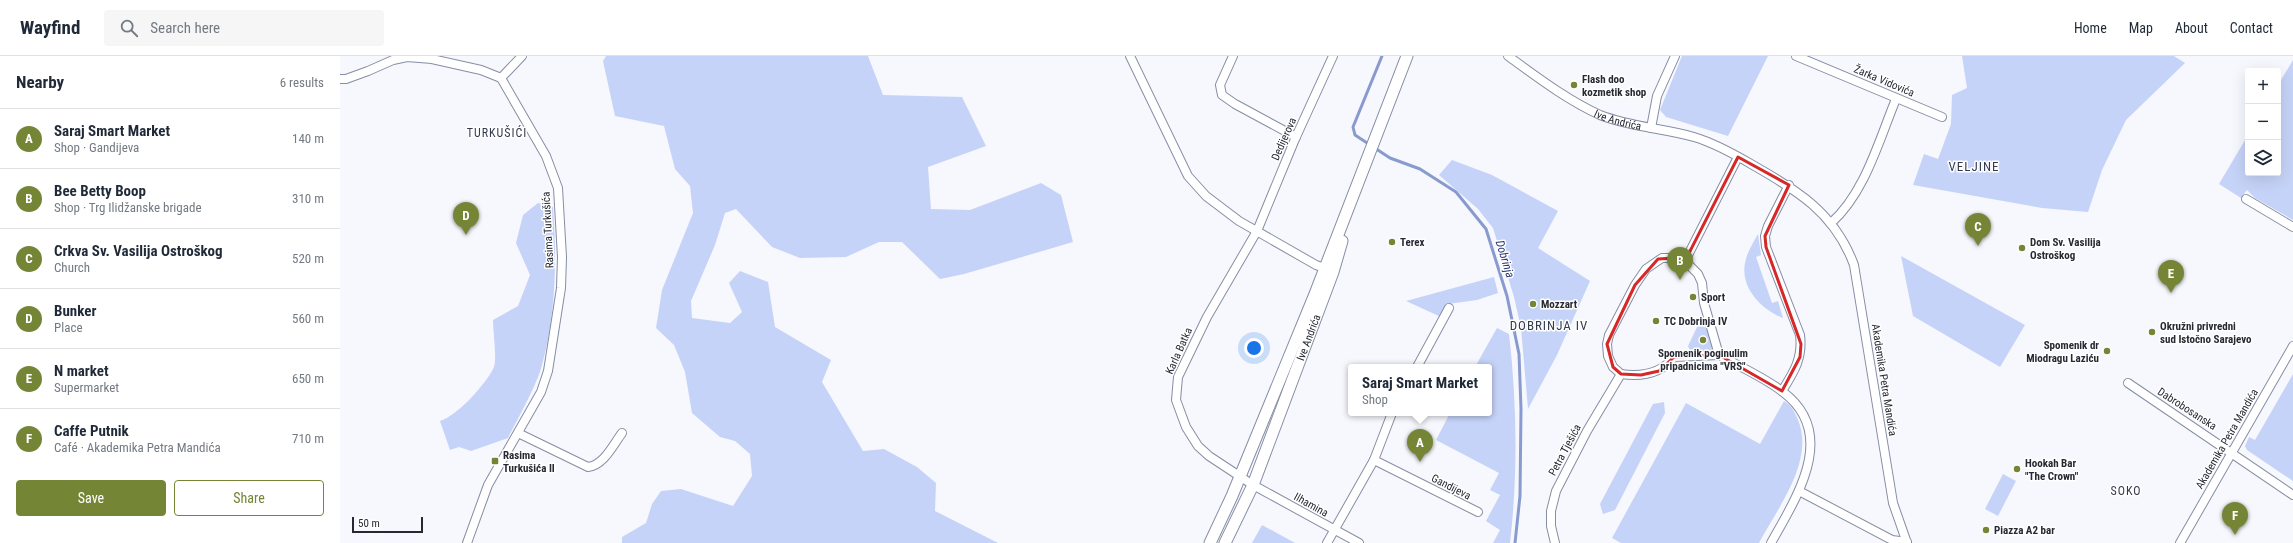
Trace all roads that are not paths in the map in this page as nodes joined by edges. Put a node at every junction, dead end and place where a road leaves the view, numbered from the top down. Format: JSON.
{"nodes":[{"id":1,"x":522,"y":56,"type":"edge"},
{"id":2,"x":1130,"y":56,"type":"edge"},
{"id":3,"x":1233,"y":56,"type":"edge"},
{"id":4,"x":1333,"y":56,"type":"edge"},
{"id":5,"x":1407,"y":56,"type":"edge"},
{"id":6,"x":1508,"y":56,"type":"edge"},
{"id":7,"x":1675,"y":56,"type":"edge"},
{"id":8,"x":1796,"y":56,"type":"edge"},
{"id":9,"x":502,"y":78,"type":"junction"},
{"id":10,"x":340,"y":79,"type":"edge"},
{"id":11,"x":1896,"y":99,"type":"junction"},
{"id":12,"x":1942,"y":117,"type":"dead end"},
{"id":13,"x":1651,"y":128,"type":"junction"},
{"id":14,"x":1296,"y":137,"type":"junction"},
{"id":15,"x":1738,"y":157,"type":"junction"},
{"id":16,"x":1789,"y":185,"type":"junction"},
{"id":17,"x":2246,"y":199,"type":"dead end"},
{"id":18,"x":1831,"y":223,"type":"junction"},
{"id":19,"x":2293,"y":226,"type":"edge"},
{"id":20,"x":1257,"y":231,"type":"junction"},
{"id":21,"x":1685,"y":261,"type":"junction"},
{"id":22,"x":1329,"y":270,"type":"junction"},
{"id":23,"x":1449,"y":308,"type":"dead end"},
{"id":24,"x":2293,"y":346,"type":"edge"},
{"id":25,"x":1719,"y":355,"type":"junction"},
{"id":26,"x":1419,"y":364,"type":"edge"},
{"id":27,"x":1622,"y":374,"type":"junction"},
{"id":28,"x":2128,"y":383,"type":"dead end"},
{"id":29,"x":1782,"y":391,"type":"junction"},
{"id":30,"x":1391,"y":416,"type":"edge"},
{"id":31,"x":518,"y":433,"type":"junction"},
{"id":32,"x":622,"y":433,"type":"dead end"},
{"id":33,"x":2231,"y":451,"type":"junction"},
{"id":34,"x":1374,"y":460,"type":"junction"},
{"id":35,"x":1240,"y":477,"type":"junction"},
{"id":36,"x":1252,"y":485,"type":"junction"},
{"id":37,"x":1799,"y":491,"type":"junction"},
{"id":38,"x":2293,"y":495,"type":"edge"},
{"id":39,"x":1478,"y":512,"type":"dead end"},
{"id":40,"x":1334,"y":530,"type":"junction"},
{"id":41,"x":1907,"y":542,"type":"edge"},
{"id":42,"x":467,"y":543,"type":"edge"},
{"id":43,"x":1210,"y":543,"type":"edge"},
{"id":44,"x":1225,"y":543,"type":"edge"},
{"id":45,"x":1327,"y":543,"type":"edge"},
{"id":46,"x":1359,"y":543,"type":"edge"},
{"id":47,"x":1555,"y":543,"type":"edge"},
{"id":48,"x":1771,"y":543,"type":"edge"},
{"id":49,"x":2180,"y":543,"type":"edge"}],
"edges":[{"from":1,"to":9,"type":"street"},
{"from":2,"to":20,"type":"street"},
{"from":3,"to":14,"type":"street"},
{"from":4,"to":14,"type":"street","name":"Dedijerova"},
{"from":5,"to":22,"type":"main road","name":"Ive Andrića"},
{"from":6,"to":13,"type":"street","name":"Ive Andrića"},
{"from":7,"to":13,"type":"street"},
{"from":8,"to":11,"type":"street","name":"Žarka Vidovića"},
{"from":9,"to":10,"type":"street"},
{"from":9,"to":31,"type":"street","name":"Rasima Turkušića"},
{"from":11,"to":12,"type":"street","name":"Žarka Vidovića"},
{"from":11,"to":18,"type":"street"},
{"from":13,"to":15,"type":"street","name":"Ive Andrića"},
{"from":14,"to":20,"type":"street","name":"Dedijerova"},
{"from":15,"to":16,"type":"street","name":"Akademika Petra Mandića"},
{"from":15,"to":21,"type":"street"},
{"from":16,"to":18,"type":"street","name":"Akademika Petra Mandića"},
{"from":16,"to":29,"type":"street"},
{"from":17,"to":19,"type":"street"},
{"from":18,"to":41,"type":"street","name":"Akademika Petra Mandića"},
{"from":20,"to":22,"type":"street"},
{"from":20,"to":35,"type":"street","name":"Karla Batka"},
{"from":21,"to":25,"type":"street"},
{"from":21,"to":27,"type":"street"},
{"from":22,"to":35,"type":"main road","name":"Ive Andrića"},
{"from":22,"to":36,"type":"main road","name":"Ive Andrića"},
{"from":23,"to":26,"type":"street"},
{"from":24,"to":33,"type":"street","name":"Akademika Petra Mandića"},
{"from":25,"to":27,"type":"street"},
{"from":25,"to":29,"type":"street"},
{"from":27,"to":47,"type":"street","name":"Petra Tješića"},
{"from":28,"to":33,"type":"street","name":"Dabrobosanska"},
{"from":29,"to":37,"type":"street"},
{"from":30,"to":34,"type":"street"},
{"from":31,"to":32,"type":"street"},
{"from":31,"to":42,"type":"street","name":"Rasima Turkušića"},
{"from":33,"to":38,"type":"street","name":"Dabrobosanska"},
{"from":33,"to":49,"type":"street","name":"Akademika Petra Mandića"},
{"from":34,"to":39,"type":"street","name":"Gandijeva"},
{"from":34,"to":40,"type":"street"},
{"from":35,"to":36,"type":"street","name":"Karla Batka"},
{"from":35,"to":43,"type":"main road","name":"Ive Andrića"},
{"from":36,"to":40,"type":"street","name":"Ilhamina"},
{"from":36,"to":44,"type":"main road","name":"Ive Andrića"},
{"from":37,"to":41,"type":"street"},
{"from":37,"to":48,"type":"street"},
{"from":40,"to":45,"type":"street"},
{"from":40,"to":46,"type":"street","name":"Ilhamina"}]}
